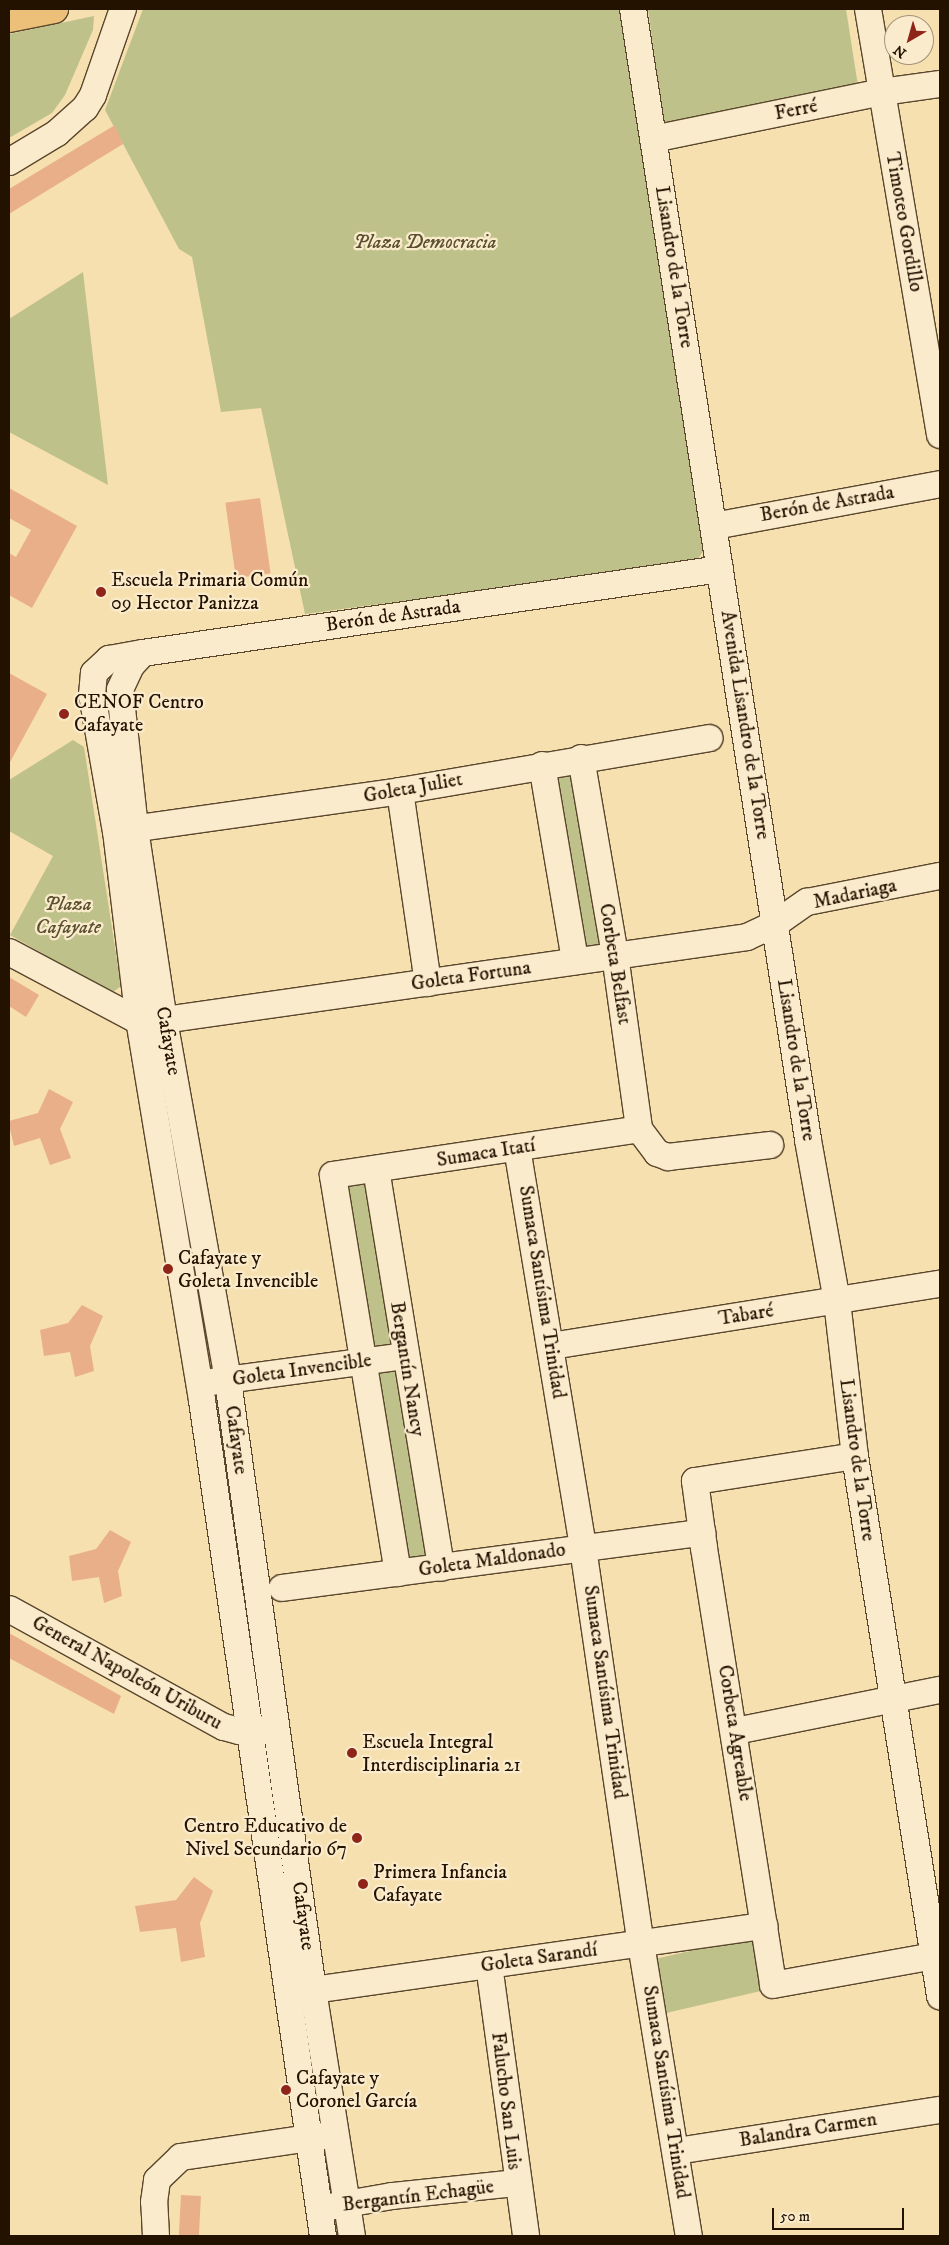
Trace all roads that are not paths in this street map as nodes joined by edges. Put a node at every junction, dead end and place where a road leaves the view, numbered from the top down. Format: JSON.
{"nodes":[{"id":1,"x":54,"y":9,"type":"edge"},
{"id":2,"x":123,"y":9,"type":"edge"},
{"id":3,"x":633,"y":9,"type":"edge"},
{"id":4,"x":868,"y":9,"type":"edge"},
{"id":5,"x":9,"y":18,"type":"edge"},
{"id":6,"x":940,"y":84,"type":"edge"},
{"id":7,"x":882,"y":92,"type":"junction"},
{"id":8,"x":653,"y":139,"type":"junction"},
{"id":9,"x":9,"y":162,"type":"edge"},
{"id":10,"x":940,"y":435,"type":"edge"},
{"id":11,"x":940,"y":484,"type":"edge"},
{"id":12,"x":714,"y":526,"type":"junction"},
{"id":13,"x":720,"y":569,"type":"junction"},
{"id":14,"x":143,"y":653,"type":"junction"},
{"id":15,"x":92,"y":695,"type":"joint"},
{"id":16,"x":709,"y":738,"type":"dead end"},
{"id":17,"x":581,"y":758,"type":"junction"},
{"id":18,"x":542,"y":765,"type":"junction"},
{"id":19,"x":400,"y":791,"type":"junction"},
{"id":20,"x":125,"y":831,"type":"junction"},
{"id":21,"x":940,"y":876,"type":"edge"},
{"id":22,"x":775,"y":924,"type":"junction"},
{"id":23,"x":9,"y":952,"type":"edge"},
{"id":24,"x":615,"y":955,"type":"junction"},
{"id":25,"x":576,"y":961,"type":"junction"},
{"id":26,"x":428,"y":983,"type":"junction"},
{"id":27,"x":151,"y":1020,"type":"junction"},
{"id":28,"x":639,"y":1129,"type":"junction"},
{"id":29,"x":770,"y":1145,"type":"dead end"},
{"id":30,"x":517,"y":1148,"type":"junction"},
{"id":31,"x":376,"y":1169,"type":"junction"},
{"id":32,"x":333,"y":1175,"type":"joint"},
{"id":33,"x":940,"y":1284,"type":"edge"},
{"id":34,"x":837,"y":1301,"type":"junction"},
{"id":35,"x":551,"y":1346,"type":"junction"},
{"id":36,"x":404,"y":1356,"type":"junction"},
{"id":37,"x":363,"y":1361,"type":"junction"},
{"id":38,"x":228,"y":1381,"type":"junction"},
{"id":39,"x":199,"y":1383,"type":"junction"},
{"id":40,"x":855,"y":1456,"type":"junction"},
{"id":41,"x":702,"y":1534,"type":"junction"},
{"id":42,"x":583,"y":1548,"type":"junction"},
{"id":43,"x":441,"y":1568,"type":"junction"},
{"id":44,"x":398,"y":1573,"type":"junction"},
{"id":45,"x":282,"y":1588,"type":"dead end"},
{"id":46,"x":9,"y":1609,"type":"edge"},
{"id":47,"x":940,"y":1690,"type":"edge"},
{"id":48,"x":892,"y":1700,"type":"junction"},
{"id":49,"x":277,"y":1727,"type":"junction"},
{"id":50,"x":250,"y":1731,"type":"junction"},
{"id":51,"x":736,"y":1731,"type":"junction"},
{"id":52,"x":764,"y":1926,"type":"junction"},
{"id":53,"x":642,"y":1944,"type":"junction"},
{"id":54,"x":934,"y":1956,"type":"junction"},
{"id":55,"x":489,"y":1965,"type":"junction"},
{"id":56,"x":313,"y":1990,"type":"junction"},
{"id":57,"x":940,"y":1996,"type":"edge"},
{"id":58,"x":940,"y":2110,"type":"edge"},
{"id":59,"x":335,"y":2135,"type":"junction"},
{"id":60,"x":308,"y":2138,"type":"junction"},
{"id":61,"x":677,"y":2151,"type":"junction"},
{"id":62,"x":516,"y":2184,"type":"junction"},
{"id":63,"x":347,"y":2204,"type":"junction"},
{"id":64,"x":319,"y":2209,"type":"junction"},
{"id":65,"x":156,"y":2236,"type":"edge"},
{"id":66,"x":323,"y":2236,"type":"edge"},
{"id":67,"x":352,"y":2236,"type":"edge"},
{"id":68,"x":526,"y":2236,"type":"edge"},
{"id":69,"x":689,"y":2236,"type":"edge"}],
"edges":[{"from":1,"to":5,"type":"main road"},
{"from":2,"to":9,"type":"street"},
{"from":3,"to":8,"type":"street","name":"Lisandro de la Torre"},
{"from":4,"to":7,"type":"street","name":"Timoteo Gordillo"},
{"from":6,"to":7,"type":"street","name":"Ferré"},
{"from":7,"to":8,"type":"street","name":"Ferré"},
{"from":7,"to":10,"type":"street","name":"Timoteo Gordillo"},
{"from":8,"to":12,"type":"street","name":"Lisandro de la Torre"},
{"from":11,"to":12,"type":"street","name":"Berón de Astrada"},
{"from":12,"to":13,"type":"street","name":"Avenida Lisandro de la Torre"},
{"from":13,"to":14,"type":"street","name":"Berón de Astrada"},
{"from":13,"to":22,"type":"street","name":"Avenida Lisandro de la Torre"},
{"from":14,"to":15,"type":"street","name":"Berón de Astrada"},
{"from":14,"to":20,"type":"street","name":"Cafayate"},
{"from":15,"to":20,"type":"street","name":"Cafayate"},
{"from":16,"to":17,"type":"street","name":"Goleta Juliet"},
{"from":17,"to":18,"type":"street","name":"Goleta Juliet"},
{"from":17,"to":24,"type":"street","name":"Corbeta Belfast"},
{"from":18,"to":19,"type":"street","name":"Goleta Juliet"},
{"from":18,"to":25,"type":"street","name":"Corbeta Belfast"},
{"from":19,"to":20,"type":"street","name":"Goleta Juliet"},
{"from":19,"to":26,"type":"street"},
{"from":20,"to":27,"type":"street","name":"Cafayate"},
{"from":21,"to":22,"type":"street","name":"Madariaga"},
{"from":22,"to":24,"type":"street","name":"Goleta Fortuna"},
{"from":22,"to":34,"type":"street","name":"Lisandro de la Torre"},
{"from":23,"to":27,"type":"street"},
{"from":24,"to":25,"type":"street","name":"Goleta Fortuna"},
{"from":24,"to":28,"type":"street","name":"Corbeta Belfast"},
{"from":25,"to":26,"type":"street","name":"Goleta Fortuna"},
{"from":26,"to":27,"type":"street","name":"Goleta Fortuna"},
{"from":27,"to":38,"type":"street","name":"Cafayate"},
{"from":27,"to":39,"type":"street","name":"Cafayate"},
{"from":28,"to":29,"type":"street"},
{"from":28,"to":30,"type":"street","name":"Sumaca Itatí"},
{"from":30,"to":31,"type":"street","name":"Sumaca Itatí"},
{"from":30,"to":35,"type":"street","name":"Sumaca Santísima Trinidad"},
{"from":31,"to":32,"type":"street","name":"Sumaca Itatí"},
{"from":31,"to":36,"type":"street","name":"Bergantín Nancy"},
{"from":32,"to":37,"type":"street","name":"Bergantín Nancy"},
{"from":33,"to":34,"type":"street","name":"Tabaré"},
{"from":34,"to":35,"type":"street","name":"Tabaré"},
{"from":34,"to":40,"type":"street","name":"Lisandro de la Torre"},
{"from":35,"to":42,"type":"street","name":"Sumaca Santísima Trinidad"},
{"from":36,"to":37,"type":"street","name":"Goleta Invencible"},
{"from":36,"to":43,"type":"street","name":"Bergantín Nancy"},
{"from":37,"to":38,"type":"street","name":"Goleta Invencible"},
{"from":37,"to":44,"type":"street","name":"Bergantín Nancy"},
{"from":38,"to":39,"type":"street","name":"Goleta Invencible"},
{"from":38,"to":49,"type":"street","name":"Cafayate"},
{"from":39,"to":50,"type":"street","name":"Cafayate"},
{"from":40,"to":41,"type":"street","name":"Corbeta Agreable"},
{"from":40,"to":48,"type":"street","name":"Lisandro de la Torre"},
{"from":41,"to":42,"type":"street","name":"Goleta Maldonado"},
{"from":41,"to":51,"type":"street","name":"Corbeta Agreable"},
{"from":42,"to":43,"type":"street","name":"Goleta Maldonado"},
{"from":42,"to":53,"type":"street","name":"Sumaca Santísima Trinidad"},
{"from":43,"to":44,"type":"street","name":"Goleta Maldonado"},
{"from":44,"to":45,"type":"street","name":"Goleta Maldonado"},
{"from":46,"to":50,"type":"street","name":"General Napoleón Uriburu"},
{"from":47,"to":48,"type":"street"},
{"from":48,"to":51,"type":"street"},
{"from":48,"to":54,"type":"street","name":"Lisandro de la Torre"},
{"from":49,"to":50,"type":"street","name":"General Napoleón Uriburu"},
{"from":49,"to":56,"type":"street","name":"Cafayate"},
{"from":50,"to":60,"type":"street","name":"Cafayate"},
{"from":51,"to":52,"type":"street","name":"Corbeta Agreable"},
{"from":52,"to":53,"type":"street","name":"Goleta Sarandí"},
{"from":52,"to":54,"type":"street","name":"Corbeta Agreable"},
{"from":53,"to":55,"type":"street","name":"Goleta Sarandí"},
{"from":53,"to":61,"type":"street","name":"Sumaca Santísima Trinidad"},
{"from":54,"to":57,"type":"street","name":"Lisandro de la Torre"},
{"from":55,"to":56,"type":"street","name":"Goleta Sarandí"},
{"from":55,"to":62,"type":"street","name":"Falucho San Luis"},
{"from":56,"to":59,"type":"street","name":"Cafayate"},
{"from":58,"to":61,"type":"street","name":"Balandra Carmen"},
{"from":59,"to":60,"type":"street"},
{"from":59,"to":63,"type":"street","name":"Cafayate"},
{"from":60,"to":64,"type":"street","name":"Cafayate"},
{"from":60,"to":65,"type":"street"},
{"from":61,"to":69,"type":"street","name":"Sumaca Santísima Trinidad"},
{"from":62,"to":63,"type":"street","name":"Bergantín Echagüe"},
{"from":62,"to":68,"type":"street","name":"Falucho San Luis"},
{"from":63,"to":64,"type":"street","name":"Bergantín Echagüe"},
{"from":63,"to":67,"type":"street","name":"Cafayate"},
{"from":64,"to":66,"type":"street","name":"Cafayate"}]}
